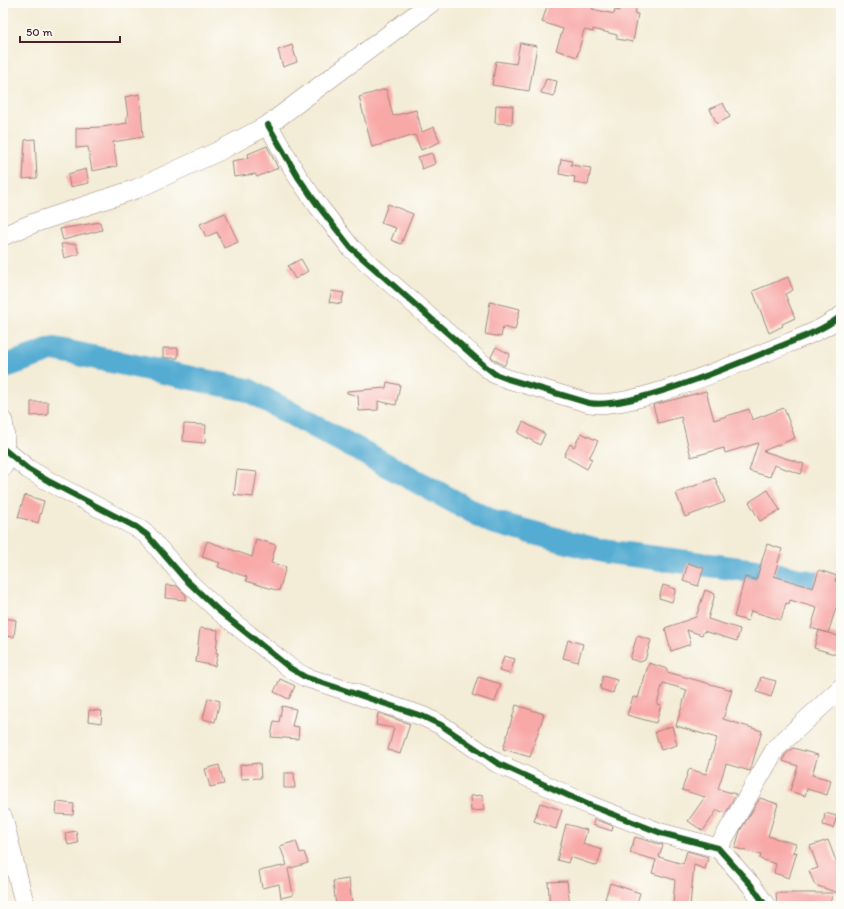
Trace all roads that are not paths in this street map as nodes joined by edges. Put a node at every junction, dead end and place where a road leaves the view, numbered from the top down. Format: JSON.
{"nodes":[{"id":1,"x":431,"y":3,"type":"edge"},
{"id":2,"x":268,"y":125,"type":"junction"},
{"id":3,"x":3,"y":236,"type":"edge"},
{"id":4,"x":841,"y":316,"type":"edge"},
{"id":5,"x":3,"y":421,"type":"edge"},
{"id":6,"x":4,"y":459,"type":"edge"},
{"id":7,"x":841,"y":688,"type":"edge"},
{"id":8,"x":3,"y":818,"type":"edge"},
{"id":9,"x":718,"y":848,"type":"junction"},
{"id":10,"x":24,"y":906,"type":"edge"},
{"id":11,"x":766,"y":906,"type":"edge"}],
"edges":[{"from":1,"to":2,"type":"street"},
{"from":2,"to":3,"type":"street"},
{"from":2,"to":4,"type":"street"},
{"from":5,"to":6,"type":"street"},
{"from":6,"to":9,"type":"street"},
{"from":7,"to":9,"type":"street"},
{"from":8,"to":10,"type":"street"},
{"from":9,"to":11,"type":"street"}]}
